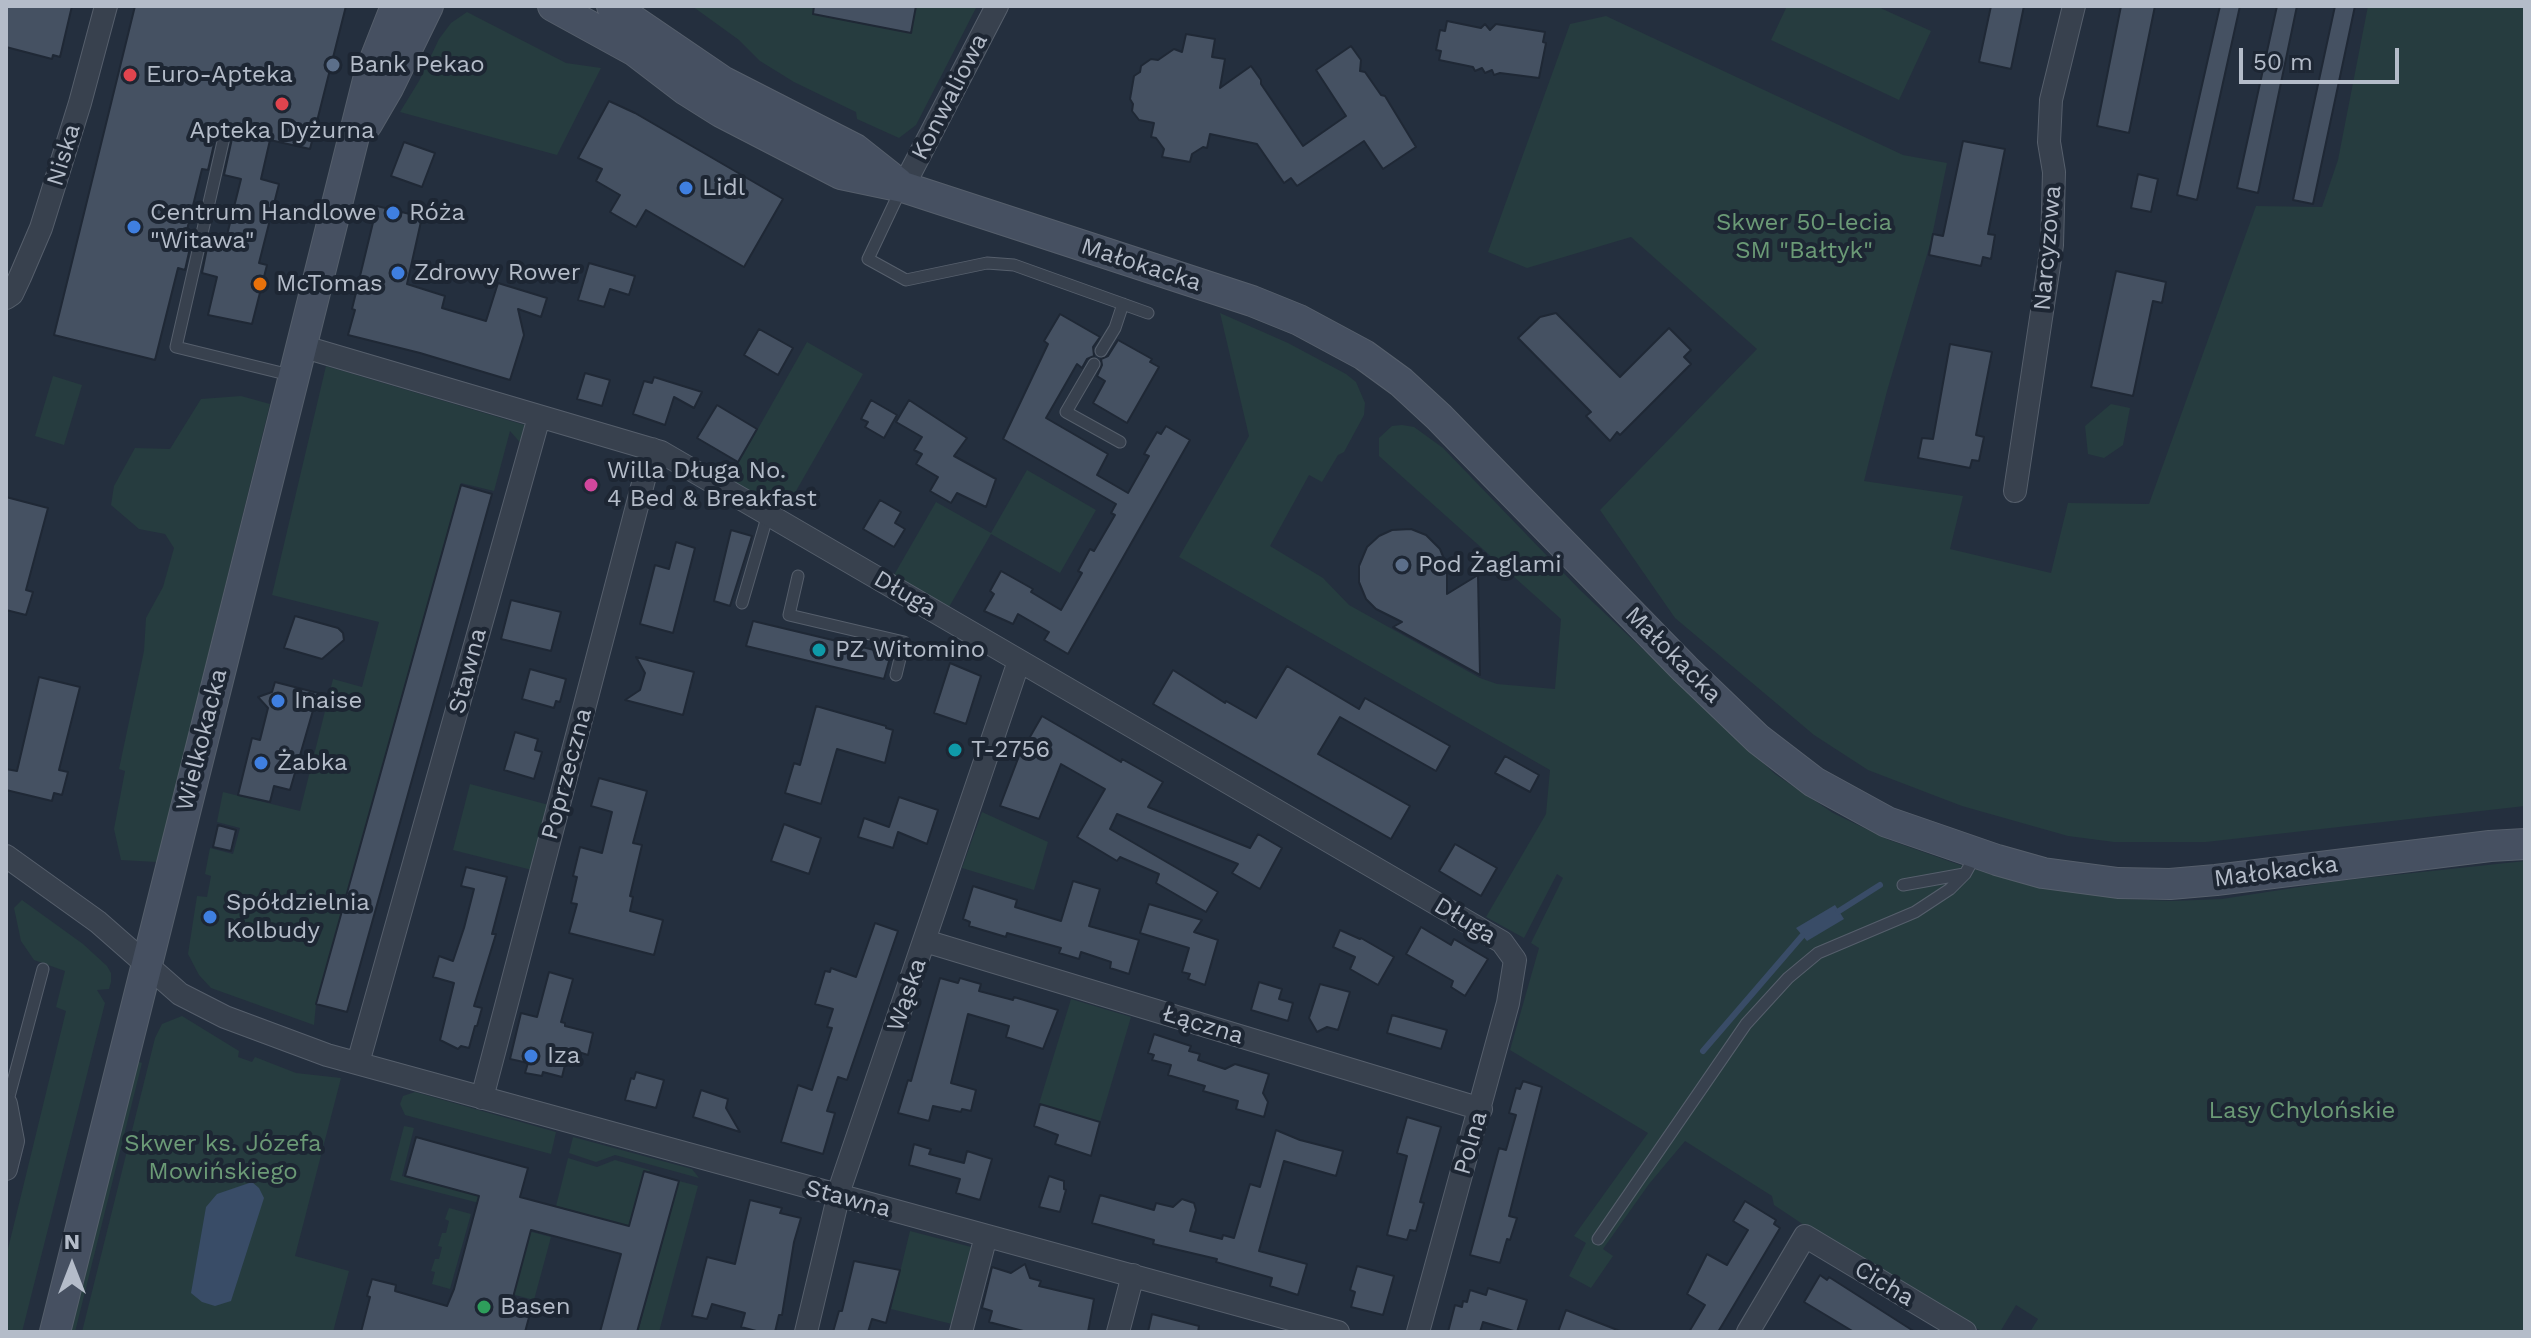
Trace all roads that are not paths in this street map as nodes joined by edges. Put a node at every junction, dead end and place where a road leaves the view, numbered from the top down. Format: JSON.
{"nodes":[{"id":1,"x":106,"y":6,"type":"edge"},
{"id":2,"x":396,"y":6,"type":"edge"},
{"id":3,"x":553,"y":6,"type":"edge"},
{"id":4,"x":612,"y":6,"type":"edge"},
{"id":5,"x":997,"y":6,"type":"edge"},
{"id":6,"x":2074,"y":6,"type":"edge"},
{"id":7,"x":429,"y":7,"type":"edge"},
{"id":8,"x":225,"y":133,"type":"dead end"},
{"id":9,"x":352,"y":150,"type":"junction"},
{"id":10,"x":903,"y":187,"type":"junction"},
{"id":11,"x":6,"y":298,"type":"edge"},
{"id":12,"x":1123,"y":304,"type":"junction"},
{"id":13,"x":1148,"y":313,"type":"dead end"},
{"id":14,"x":301,"y":346,"type":"junction"},
{"id":15,"x":1101,"y":351,"type":"dead end"},
{"id":16,"x":1094,"y":364,"type":"dead end"},
{"id":17,"x":294,"y":376,"type":"junction"},
{"id":18,"x":539,"y":417,"type":"junction"},
{"id":19,"x":1120,"y":442,"type":"dead end"},
{"id":20,"x":652,"y":449,"type":"junction"},
{"id":21,"x":2015,"y":491,"type":"dead end"},
{"id":22,"x":768,"y":514,"type":"junction"},
{"id":23,"x":798,"y":576,"type":"dead end"},
{"id":24,"x":742,"y":603,"type":"dead end"},
{"id":25,"x":1019,"y":661,"type":"junction"},
{"id":26,"x":896,"y":675,"type":"dead end"},
{"id":27,"x":2525,"y":844,"type":"edge"},
{"id":28,"x":6,"y":856,"type":"edge"},
{"id":29,"x":1971,"y":864,"type":"junction"},
{"id":30,"x":1903,"y":885,"type":"dead end"},
{"id":31,"x":925,"y":941,"type":"junction"},
{"id":32,"x":1512,"y":953,"type":"joint"},
{"id":33,"x":147,"y":966,"type":"junction"},
{"id":34,"x":43,"y":969,"type":"dead end"},
{"id":35,"x":358,"y":1063,"type":"junction"},
{"id":36,"x":482,"y":1098,"type":"junction"},
{"id":37,"x":7,"y":1104,"type":"edge"},
{"id":38,"x":1481,"y":1109,"type":"junction"},
{"id":39,"x":6,"y":1169,"type":"edge"},
{"id":40,"x":838,"y":1197,"type":"junction"},
{"id":41,"x":986,"y":1236,"type":"junction"},
{"id":42,"x":1598,"y":1239,"type":"dead end"},
{"id":43,"x":1133,"y":1275,"type":"junction"},
{"id":44,"x":55,"y":1332,"type":"edge"},
{"id":45,"x":806,"y":1332,"type":"edge"},
{"id":46,"x":961,"y":1332,"type":"edge"},
{"id":47,"x":1118,"y":1332,"type":"edge"},
{"id":48,"x":1338,"y":1332,"type":"edge"},
{"id":49,"x":1418,"y":1332,"type":"edge"},
{"id":50,"x":1748,"y":1332,"type":"edge"},
{"id":51,"x":1965,"y":1332,"type":"edge"}],
"edges":[{"from":1,"to":11,"type":"street","name":"Niska"},
{"from":2,"to":9,"type":"main road","name":"Wielkokacka"},
{"from":3,"to":10,"type":"main road","name":"Małokacka"},
{"from":4,"to":10,"type":"main road","name":"Małokacka"},
{"from":5,"to":10,"type":"street","name":"Konwaliowa"},
{"from":6,"to":21,"type":"street","name":"Narcyzowa"},
{"from":7,"to":9,"type":"main road","name":"Wielkokacka"},
{"from":8,"to":17,"type":"lane"},
{"from":9,"to":14,"type":"main road","name":"Wielkokacka"},
{"from":10,"to":12,"type":"lane"},
{"from":10,"to":29,"type":"main road","name":"Małokacka"},
{"from":12,"to":13,"type":"lane"},
{"from":12,"to":15,"type":"lane"},
{"from":14,"to":17,"type":"main road","name":"Wielkokacka"},
{"from":14,"to":18,"type":"street","name":"Długa"},
{"from":16,"to":19,"type":"lane"},
{"from":17,"to":33,"type":"main road","name":"Wielkokacka"},
{"from":18,"to":20,"type":"street","name":"Długa"},
{"from":18,"to":35,"type":"street","name":"Stawna"},
{"from":20,"to":22,"type":"street","name":"Długa"},
{"from":20,"to":36,"type":"street","name":"Poprzeczna"},
{"from":22,"to":24,"type":"lane"},
{"from":22,"to":25,"type":"street","name":"Długa"},
{"from":23,"to":26,"type":"lane"},
{"from":25,"to":31,"type":"street","name":"Wąska"},
{"from":25,"to":32,"type":"street","name":"Długa"},
{"from":27,"to":29,"type":"main road","name":"Małokacka"},
{"from":28,"to":33,"type":"street","name":"Stawna"},
{"from":29,"to":30,"type":"lane"},
{"from":29,"to":42,"type":"lane"},
{"from":31,"to":38,"type":"street","name":"Łączna"},
{"from":31,"to":40,"type":"street","name":"Wąska"},
{"from":32,"to":38,"type":"street","name":"Polna"},
{"from":33,"to":35,"type":"street","name":"Stawna"},
{"from":33,"to":44,"type":"main road","name":"Wielkokacka"},
{"from":34,"to":37,"type":"lane"},
{"from":35,"to":36,"type":"street","name":"Stawna"},
{"from":36,"to":40,"type":"street","name":"Stawna"},
{"from":37,"to":39,"type":"street"},
{"from":38,"to":49,"type":"street","name":"Polna"},
{"from":40,"to":41,"type":"street","name":"Stawna"},
{"from":40,"to":45,"type":"street","name":"Wąska"},
{"from":41,"to":43,"type":"street","name":"Stawna"},
{"from":41,"to":46,"type":"street"},
{"from":43,"to":47,"type":"street"},
{"from":43,"to":48,"type":"street","name":"Stawna"},
{"from":50,"to":51,"type":"street","name":"Cicha"}]}
